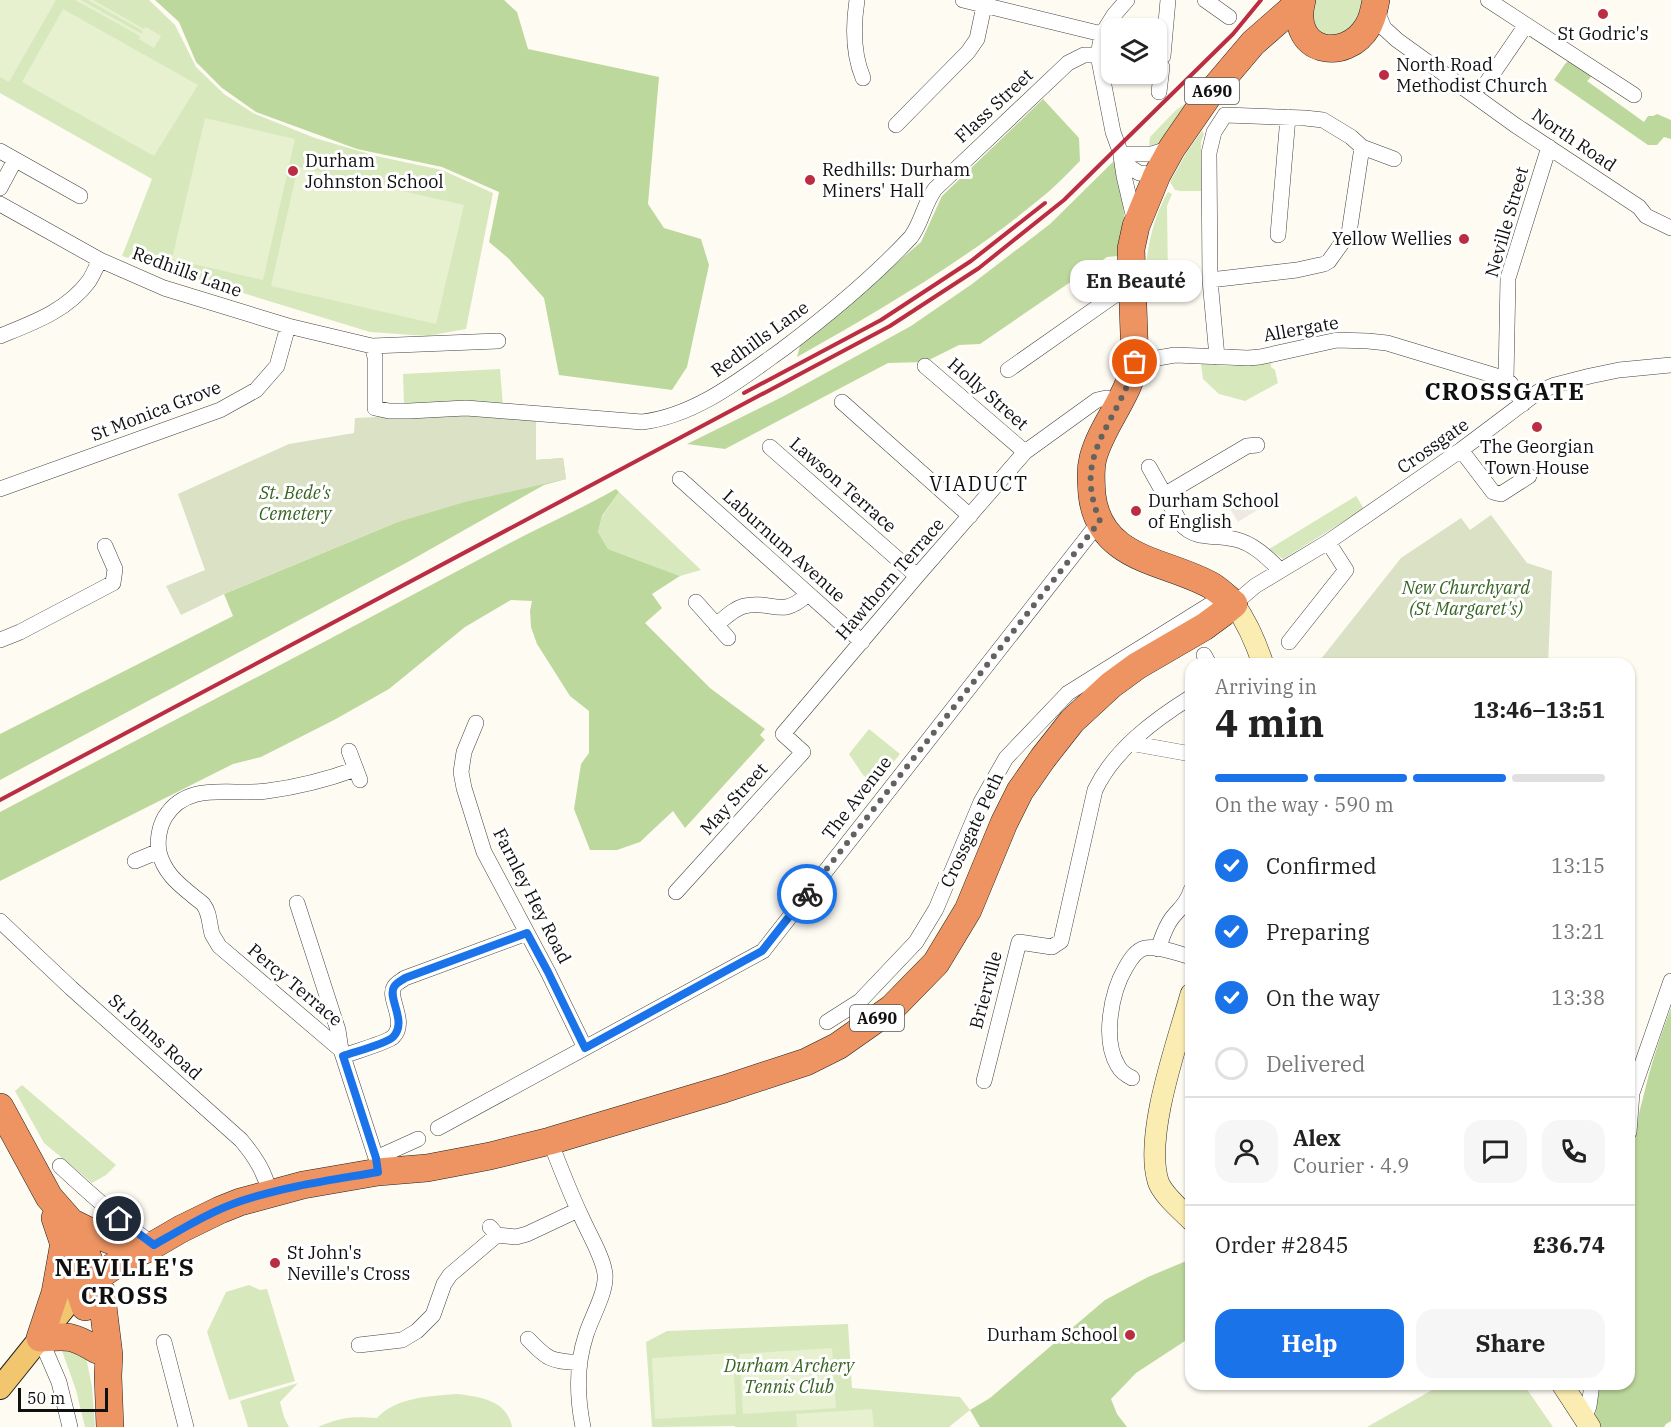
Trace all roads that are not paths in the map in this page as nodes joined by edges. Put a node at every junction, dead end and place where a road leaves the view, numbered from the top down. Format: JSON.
{"nodes":[{"id":1,"x":857,"y":0,"type":"edge"},
{"id":2,"x":963,"y":0,"type":"edge"},
{"id":3,"x":1127,"y":0,"type":"edge"},
{"id":4,"x":1168,"y":0,"type":"edge"},
{"id":5,"x":1205,"y":0,"type":"edge"},
{"id":6,"x":1302,"y":0,"type":"edge"},
{"id":7,"x":1488,"y":0,"type":"edge"},
{"id":8,"x":1375,"y":3,"type":"edge"},
{"id":9,"x":984,"y":6,"type":"junction"},
{"id":10,"x":1229,"y":17,"type":"dead end"},
{"id":11,"x":1112,"y":18,"type":"edge"},
{"id":12,"x":1526,"y":25,"type":"junction"},
{"id":13,"x":1101,"y":34,"type":"edge"},
{"id":14,"x":1304,"y":34,"type":"junction"},
{"id":15,"x":1359,"y":36,"type":"junction"},
{"id":16,"x":1101,"y":39,"type":"edge"},
{"id":17,"x":1259,"y":39,"type":"junction"},
{"id":18,"x":1396,"y":40,"type":"junction"},
{"id":19,"x":1098,"y":55,"type":"junction"},
{"id":20,"x":864,"y":78,"type":"dead end"},
{"id":21,"x":1485,"y":85,"type":"dead end"},
{"id":22,"x":1159,"y":92,"type":"dead end"},
{"id":23,"x":1634,"y":95,"type":"dead end"},
{"id":24,"x":1288,"y":117,"type":"junction"},
{"id":25,"x":896,"y":125,"type":"dead end"},
{"id":26,"x":1362,"y":147,"type":"junction"},
{"id":27,"x":1549,"y":147,"type":"junction"},
{"id":28,"x":1172,"y":148,"type":"junction"},
{"id":29,"x":0,"y":152,"type":"edge"},
{"id":30,"x":1121,"y":154,"type":"junction"},
{"id":31,"x":1394,"y":159,"type":"dead end"},
{"id":32,"x":15,"y":160,"type":"junction"},
{"id":33,"x":1157,"y":175,"type":"junction"},
{"id":34,"x":0,"y":188,"type":"edge"},
{"id":35,"x":80,"y":195,"type":"dead end"},
{"id":36,"x":926,"y":202,"type":"joint"},
{"id":37,"x":0,"y":204,"type":"edge"},
{"id":38,"x":1136,"y":226,"type":"junction"},
{"id":39,"x":1671,"y":228,"type":"edge"},
{"id":40,"x":1278,"y":235,"type":"dead end"},
{"id":41,"x":100,"y":260,"type":"junction"},
{"id":42,"x":1210,"y":280,"type":"junction"},
{"id":43,"x":1132,"y":283,"type":"junction"},
{"id":44,"x":288,"y":326,"type":"junction"},
{"id":45,"x":0,"y":336,"type":"edge"},
{"id":46,"x":498,"y":341,"type":"dead end"},
{"id":47,"x":372,"y":346,"type":"junction"},
{"id":48,"x":1217,"y":357,"type":"junction"},
{"id":49,"x":1135,"y":362,"type":"junction"},
{"id":50,"x":1671,"y":364,"type":"edge"},
{"id":51,"x":925,"y":366,"type":"dead end"},
{"id":52,"x":1008,"y":370,"type":"dead end"},
{"id":53,"x":1506,"y":379,"type":"junction"},
{"id":54,"x":842,"y":402,"type":"dead end"},
{"id":55,"x":1119,"y":402,"type":"junction"},
{"id":56,"x":1523,"y":404,"type":"junction"},
{"id":57,"x":1257,"y":445,"type":"dead end"},
{"id":58,"x":770,"y":447,"type":"dead end"},
{"id":59,"x":1461,"y":450,"type":"junction"},
{"id":60,"x":1025,"y":452,"type":"junction"},
{"id":61,"x":1149,"y":467,"type":"dead end"},
{"id":62,"x":1529,"y":476,"type":"dead end"},
{"id":63,"x":680,"y":479,"type":"dead end"},
{"id":64,"x":0,"y":489,"type":"edge"},
{"id":65,"x":1164,"y":495,"type":"junction"},
{"id":66,"x":970,"y":516,"type":"junction"},
{"id":67,"x":1100,"y":521,"type":"junction"},
{"id":68,"x":1328,"y":542,"type":"junction"},
{"id":69,"x":105,"y":546,"type":"dead end"},
{"id":70,"x":1280,"y":570,"type":"junction"},
{"id":71,"x":917,"y":576,"type":"junction"},
{"id":72,"x":808,"y":594,"type":"junction"},
{"id":73,"x":1226,"y":597,"type":"junction"},
{"id":74,"x":696,"y":602,"type":"dead end"},
{"id":75,"x":716,"y":626,"type":"junction"},
{"id":76,"x":728,"y":638,"type":"dead end"},
{"id":77,"x":0,"y":640,"type":"edge"},
{"id":78,"x":862,"y":642,"type":"junction"},
{"id":79,"x":1289,"y":642,"type":"dead end"},
{"id":80,"x":1260,"y":658,"type":"edge"},
{"id":81,"x":1185,"y":701,"type":"edge"},
{"id":82,"x":476,"y":723,"type":"dead end"},
{"id":83,"x":783,"y":734,"type":"joint"},
{"id":84,"x":1130,"y":743,"type":"junction"},
{"id":85,"x":350,"y":751,"type":"dead end"},
{"id":86,"x":1185,"y":753,"type":"edge"},
{"id":87,"x":159,"y":851,"type":"junction"},
{"id":88,"x":135,"y":861,"type":"dead end"},
{"id":89,"x":676,"y":892,"type":"dead end"},
{"id":90,"x":297,"y":903,"type":"dead end"},
{"id":91,"x":1185,"y":904,"type":"edge"},
{"id":92,"x":0,"y":921,"type":"edge"},
{"id":93,"x":527,"y":933,"type":"junction"},
{"id":94,"x":1158,"y":949,"type":"junction"},
{"id":95,"x":1185,"y":956,"type":"edge"},
{"id":96,"x":1671,"y":981,"type":"edge"},
{"id":97,"x":1185,"y":1015,"type":"edge"},
{"id":98,"x":827,"y":1022,"type":"dead end"},
{"id":99,"x":585,"y":1048,"type":"junction"},
{"id":100,"x":342,"y":1053,"type":"junction"},
{"id":101,"x":1132,"y":1078,"type":"dead end"},
{"id":102,"x":1635,"y":1080,"type":"edge"},
{"id":103,"x":984,"y":1081,"type":"dead end"},
{"id":104,"x":0,"y":1107,"type":"edge"},
{"id":105,"x":438,"y":1128,"type":"dead end"},
{"id":106,"x":418,"y":1139,"type":"dead end"},
{"id":107,"x":550,"y":1141,"type":"junction"},
{"id":108,"x":377,"y":1165,"type":"junction"},
{"id":109,"x":60,"y":1166,"type":"dead end"},
{"id":110,"x":270,"y":1192,"type":"junction"},
{"id":111,"x":578,"y":1210,"type":"junction"},
{"id":112,"x":1185,"y":1214,"type":"edge"},
{"id":113,"x":67,"y":1235,"type":"junction"},
{"id":114,"x":149,"y":1247,"type":"junction"},
{"id":115,"x":91,"y":1292,"type":"junction"},
{"id":116,"x":40,"y":1338,"type":"junction"},
{"id":117,"x":528,"y":1339,"type":"dead end"},
{"id":118,"x":164,"y":1342,"type":"dead end"},
{"id":119,"x":359,"y":1345,"type":"dead end"},
{"id":120,"x":97,"y":1350,"type":"junction"},
{"id":121,"x":580,"y":1363,"type":"junction"},
{"id":122,"x":108,"y":1376,"type":"junction"},
{"id":123,"x":0,"y":1388,"type":"edge"},
{"id":124,"x":1566,"y":1390,"type":"edge"},
{"id":125,"x":1591,"y":1390,"type":"edge"},
{"id":126,"x":1587,"y":1423,"type":"edge"},
{"id":127,"x":70,"y":1427,"type":"edge"},
{"id":128,"x":110,"y":1427,"type":"edge"},
{"id":129,"x":186,"y":1427,"type":"edge"},
{"id":130,"x":583,"y":1427,"type":"edge"}],
"edges":[{"from":1,"to":20,"type":"street"},
{"from":2,"to":9,"type":"street"},
{"from":3,"to":11,"type":"street"},
{"from":4,"to":22,"type":"street"},
{"from":5,"to":10,"type":"street"},
{"from":6,"to":14,"type":"highway","number":"A690"},
{"from":6,"to":17,"type":"highway","number":"A690"},
{"from":7,"to":12,"type":"street"},
{"from":8,"to":15,"type":"highway"},
{"from":8,"to":18,"type":"street","name":"North Road"},
{"from":9,"to":13,"type":"street"},
{"from":9,"to":25,"type":"street"},
{"from":12,"to":21,"type":"street"},
{"from":12,"to":23,"type":"street"},
{"from":14,"to":15,"type":"highway"},
{"from":14,"to":17,"type":"highway"},
{"from":15,"to":18,"type":"street","name":"North Road"},
{"from":16,"to":19,"type":"street"},
{"from":17,"to":28,"type":"highway","number":"A690"},
{"from":18,"to":27,"type":"street","name":"North Road"},
{"from":19,"to":30,"type":"street"},
{"from":19,"to":36,"type":"street","name":"Flass Street"},
{"from":24,"to":26,"type":"street"},
{"from":24,"to":40,"type":"street"},
{"from":24,"to":42,"type":"street"},
{"from":26,"to":31,"type":"street"},
{"from":26,"to":42,"type":"street"},
{"from":27,"to":39,"type":"street","name":"North Road"},
{"from":27,"to":53,"type":"street","name":"Neville Street"},
{"from":28,"to":30,"type":"street"},
{"from":28,"to":33,"type":"highway","number":"A690"},
{"from":29,"to":32,"type":"street"},
{"from":30,"to":33,"type":"street"},
{"from":30,"to":38,"type":"street"},
{"from":32,"to":34,"type":"street"},
{"from":32,"to":35,"type":"street"},
{"from":33,"to":38,"type":"highway","number":"A690"},
{"from":36,"to":47,"type":"street","name":"Redhills Lane"},
{"from":37,"to":41,"type":"street","name":"Redhills Lane"},
{"from":38,"to":43,"type":"highway","number":"A690"},
{"from":41,"to":44,"type":"street","name":"Redhills Lane"},
{"from":41,"to":45,"type":"street"},
{"from":42,"to":48,"type":"street"},
{"from":43,"to":49,"type":"highway","number":"A690"},
{"from":43,"to":52,"type":"street"},
{"from":44,"to":47,"type":"street","name":"Redhills Lane"},
{"from":44,"to":64,"type":"street","name":"St Monica Grove"},
{"from":46,"to":47,"type":"street","name":"Redhills Lane"},
{"from":48,"to":49,"type":"street","name":"Allergate"},
{"from":48,"to":53,"type":"street","name":"Allergate"},
{"from":49,"to":55,"type":"highway","number":"A690"},
{"from":50,"to":56,"type":"street","name":"Crossgate"},
{"from":51,"to":60,"type":"street","name":"Holly Street"},
{"from":53,"to":56,"type":"street"},
{"from":54,"to":66,"type":"street"},
{"from":55,"to":60,"type":"street","name":"Hawthorn Terrace"},
{"from":55,"to":67,"type":"highway","number":"A690"},
{"from":56,"to":59,"type":"street","name":"Crossgate"},
{"from":57,"to":65,"type":"street"},
{"from":58,"to":71,"type":"street","name":"Lawson Terrace"},
{"from":59,"to":62,"type":"street"},
{"from":59,"to":68,"type":"street","name":"Crossgate"},
{"from":60,"to":66,"type":"street","name":"Hawthorn Terrace"},
{"from":61,"to":65,"type":"street"},
{"from":63,"to":72,"type":"street","name":"Laburnum Avenue"},
{"from":65,"to":70,"type":"street"},
{"from":66,"to":71,"type":"street","name":"Hawthorn Terrace"},
{"from":67,"to":73,"type":"highway","number":"A690"},
{"from":67,"to":99,"type":"street","name":"The Avenue"},
{"from":68,"to":70,"type":"street","name":"Crossgate"},
{"from":68,"to":79,"type":"street"},
{"from":69,"to":77,"type":"street"},
{"from":70,"to":73,"type":"street","name":"Crossgate"},
{"from":71,"to":78,"type":"street","name":"Hawthorn Terrace"},
{"from":72,"to":75,"type":"street"},
{"from":72,"to":78,"type":"street","name":"Laburnum Avenue"},
{"from":73,"to":80,"type":"street"},
{"from":73,"to":98,"type":"street","name":"Crossgate Peth"},
{"from":73,"to":107,"type":"highway","number":"A690"},
{"from":74,"to":75,"type":"street"},
{"from":75,"to":76,"type":"street"},
{"from":78,"to":83,"type":"street","name":"Hawthorn Terrace"},
{"from":81,"to":84,"type":"street"},
{"from":82,"to":93,"type":"street","name":"Farnley Hey Road"},
{"from":83,"to":89,"type":"street","name":"May Street"},
{"from":84,"to":86,"type":"street"},
{"from":84,"to":103,"type":"street","name":"Brierville"},
{"from":85,"to":87,"type":"street"},
{"from":87,"to":88,"type":"street"},
{"from":87,"to":100,"type":"street","name":"Percy Terrace"},
{"from":90,"to":100,"type":"street"},
{"from":91,"to":94,"type":"street"},
{"from":92,"to":110,"type":"street","name":"St Johns Road"},
{"from":93,"to":99,"type":"street","name":"Farnley Hey Road"},
{"from":93,"to":100,"type":"street"},
{"from":94,"to":95,"type":"street"},
{"from":94,"to":101,"type":"street"},
{"from":96,"to":102,"type":"street"},
{"from":97,"to":112,"type":"street"},
{"from":99,"to":105,"type":"street","name":"The Avenue"},
{"from":100,"to":108,"type":"street","name":"Percy Terrace"},
{"from":104,"to":113,"type":"highway"},
{"from":106,"to":108,"type":"street"},
{"from":107,"to":108,"type":"highway","number":"A690"},
{"from":107,"to":111,"type":"street"},
{"from":108,"to":110,"type":"highway","number":"A690"},
{"from":109,"to":114,"type":"street"},
{"from":110,"to":114,"type":"highway","number":"A690"},
{"from":111,"to":119,"type":"street"},
{"from":111,"to":121,"type":"street"},
{"from":113,"to":114,"type":"highway"},
{"from":113,"to":115,"type":"highway"},
{"from":113,"to":116,"type":"highway"},
{"from":114,"to":115,"type":"highway","number":"A690"},
{"from":115,"to":116,"type":"main road","number":"A690"},
{"from":115,"to":120,"type":"highway"},
{"from":115,"to":122,"type":"highway"},
{"from":116,"to":120,"type":"highway"},
{"from":116,"to":123,"type":"main road","number":"A690"},
{"from":116,"to":127,"type":"street"},
{"from":117,"to":121,"type":"street"},
{"from":118,"to":129,"type":"street"},
{"from":120,"to":122,"type":"highway"},
{"from":121,"to":130,"type":"street"},
{"from":122,"to":128,"type":"highway"},
{"from":124,"to":126,"type":"street"},
{"from":125,"to":126,"type":"street"}]}
